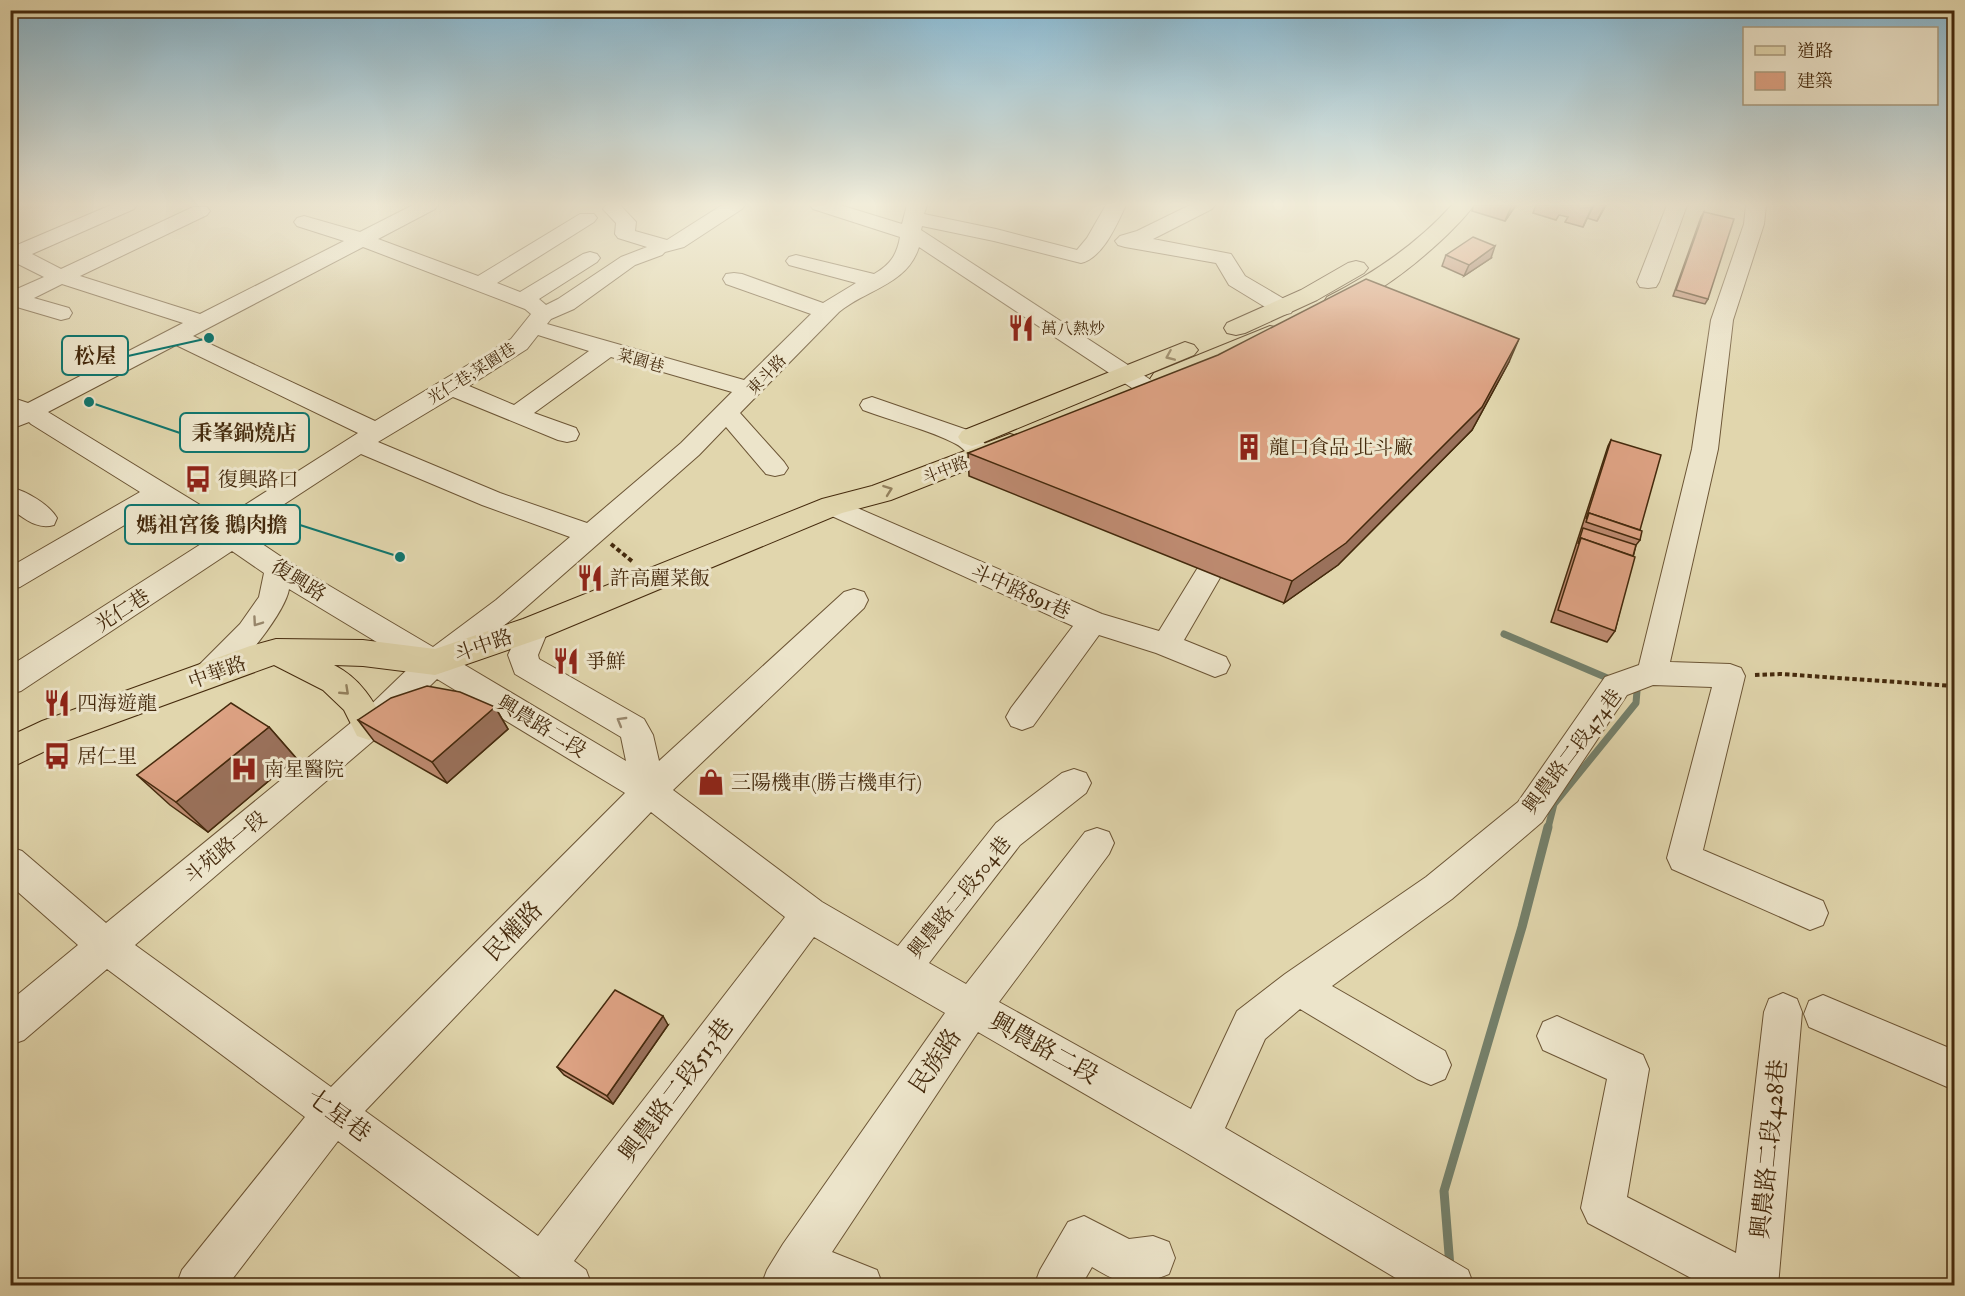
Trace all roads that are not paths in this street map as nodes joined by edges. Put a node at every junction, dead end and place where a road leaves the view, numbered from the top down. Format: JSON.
{"nodes":[{"id":1,"x":38,"y":265,"type":"edge"},
{"id":2,"x":85,"y":265,"type":"edge"},
{"id":3,"x":311,"y":265,"type":"edge"},
{"id":4,"x":431,"y":265,"type":"edge"},
{"id":5,"x":510,"y":265,"type":"edge"},
{"id":6,"x":578,"y":265,"type":"edge"},
{"id":7,"x":622,"y":265,"type":"edge"},
{"id":8,"x":813,"y":265,"type":"edge"},
{"id":9,"x":899,"y":265,"type":"edge"},
{"id":10,"x":978,"y":265,"type":"edge"},
{"id":11,"x":1228,"y":265,"type":"edge"},
{"id":12,"x":1360,"y":265,"type":"edge"},
{"id":13,"x":1399,"y":265,"type":"edge"},
{"id":14,"x":1654,"y":265,"type":"edge"},
{"id":15,"x":1740,"y":265,"type":"edge"},
{"id":16,"x":61,"y":277,"type":"junction"},
{"id":17,"x":734,"y":279,"type":"dead end"},
{"id":18,"x":878,"y":282,"type":"junction"},
{"id":19,"x":1648,"y":282,"type":"dead end"},
{"id":20,"x":480,"y":284,"type":"junction"},
{"id":21,"x":522,"y":300,"type":"junction"},
{"id":22,"x":1283,"y":308,"type":"junction"},
{"id":23,"x":826,"y":312,"type":"junction"},
{"id":24,"x":61,"y":313,"type":"dead end"},
{"id":25,"x":538,"y":320,"type":"junction"},
{"id":26,"x":204,"y":323,"type":"junction"},
{"id":27,"x":177,"y":337,"type":"junction"},
{"id":28,"x":605,"y":350,"type":"junction"},
{"id":29,"x":1137,"y":380,"type":"junction"},
{"id":30,"x":451,"y":387,"type":"junction"},
{"id":31,"x":751,"y":390,"type":"junction"},
{"id":32,"x":872,"y":405,"type":"dead end"},
{"id":33,"x":17,"y":413,"type":"edge"},
{"id":34,"x":727,"y":413,"type":"junction"},
{"id":35,"x":516,"y":415,"type":"junction"},
{"id":36,"x":567,"y":434,"type":"dead end"},
{"id":37,"x":367,"y":438,"type":"junction"},
{"id":38,"x":974,"y":447,"type":"junction"},
{"id":39,"x":775,"y":468,"type":"dead end"},
{"id":40,"x":160,"y":492,"type":"junction"},
{"id":41,"x":10,"y":496,"type":"edge"},
{"id":42,"x":832,"y":506,"type":"junction"},
{"id":43,"x":44,"y":519,"type":"dead end"},
{"id":44,"x":592,"y":532,"type":"junction"},
{"id":45,"x":228,"y":534,"type":"junction"},
{"id":46,"x":279,"y":569,"type":"junction"},
{"id":47,"x":1207,"y":576,"type":"dead end"},
{"id":48,"x":10,"y":580,"type":"edge"},
{"id":49,"x":854,"y":600,"type":"dead end"},
{"id":50,"x":1092,"y":622,"type":"junction"},
{"id":51,"x":534,"y":628,"type":"junction"},
{"id":52,"x":1166,"y":645,"type":"junction"},
{"id":53,"x":276,"y":652,"type":"junction"},
{"id":54,"x":435,"y":662,"type":"junction"},
{"id":55,"x":1215,"y":665,"type":"dead end"},
{"id":56,"x":1652,"y":673,"type":"junction"},
{"id":57,"x":208,"y":675,"type":"junction"},
{"id":58,"x":10,"y":682,"type":"edge"},
{"id":59,"x":1022,"y":717,"type":"dead end"},
{"id":60,"x":369,"y":726,"type":"junction"},
{"id":61,"x":10,"y":753,"type":"edge"},
{"id":62,"x":1074,"y":783,"type":"dead end"},
{"id":63,"x":649,"y":791,"type":"junction"},
{"id":64,"x":1097,"y":843,"type":"dead end"},
{"id":65,"x":10,"y":862,"type":"edge"},
{"id":66,"x":1810,"y":913,"type":"dead end"},
{"id":67,"x":809,"y":914,"type":"junction"},
{"id":68,"x":106,"y":947,"type":"junction"},
{"id":69,"x":903,"y":968,"type":"junction"},
{"id":70,"x":1298,"y":987,"type":"junction"},
{"id":71,"x":971,"y":1008,"type":"junction"},
{"id":72,"x":1783,"y":1012,"type":"dead end"},
{"id":73,"x":1823,"y":1014,"type":"dead end"},
{"id":74,"x":10,"y":1026,"type":"edge"},
{"id":75,"x":1557,"y":1036,"type":"dead end"},
{"id":76,"x":1431,"y":1065,"type":"dead end"},
{"id":77,"x":1954,"y":1070,"type":"edge"},
{"id":78,"x":335,"y":1112,"type":"junction"},
{"id":79,"x":1200,"y":1137,"type":"junction"},
{"id":80,"x":1153,"y":1258,"type":"dead end"},
{"id":81,"x":791,"y":1273,"type":"edge"},
{"id":82,"x":557,"y":1276,"type":"edge"},
{"id":83,"x":198,"y":1286,"type":"edge"},
{"id":84,"x":861,"y":1286,"type":"edge"},
{"id":85,"x":1056,"y":1286,"type":"edge"},
{"id":86,"x":1452,"y":1286,"type":"edge"},
{"id":87,"x":1754,"y":1286,"type":"edge"}],
"edges":[{"from":1,"to":16,"type":"street"},
{"from":2,"to":16,"type":"street"},
{"from":3,"to":26,"type":"street"},
{"from":4,"to":20,"type":"street"},
{"from":5,"to":20,"type":"street"},
{"from":6,"to":21,"type":"street"},
{"from":7,"to":25,"type":"street"},
{"from":8,"to":18,"type":"street"},
{"from":9,"to":18,"type":"street","name":"東斗路"},
{"from":10,"to":29,"type":"street"},
{"from":11,"to":22,"type":"street"},
{"from":12,"to":22,"type":"main road","name":"斗中路"},
{"from":13,"to":29,"type":"main road","name":"斗中路"},
{"from":14,"to":19,"type":"street"},
{"from":15,"to":56,"type":"street"},
{"from":16,"to":24,"type":"street"},
{"from":16,"to":26,"type":"street"},
{"from":17,"to":23,"type":"street"},
{"from":18,"to":23,"type":"street","name":"東斗路"},
{"from":20,"to":21,"type":"street"},
{"from":21,"to":25,"type":"street"},
{"from":22,"to":29,"type":"main road","name":"斗中路","one_way":true},
{"from":23,"to":31,"type":"street","name":"東斗路"},
{"from":25,"to":28,"type":"street","name":"菜園巷"},
{"from":25,"to":30,"type":"street","name":"光仁巷;菜園巷"},
{"from":26,"to":27,"type":"street"},
{"from":27,"to":33,"type":"street"},
{"from":27,"to":37,"type":"street"},
{"from":28,"to":31,"type":"street","name":"菜園巷"},
{"from":28,"to":35,"type":"street"},
{"from":29,"to":38,"type":"main road","name":"斗中路"},
{"from":30,"to":35,"type":"street"},
{"from":30,"to":37,"type":"street","name":"光仁巷;菜園巷"},
{"from":31,"to":34,"type":"street","name":"東斗路"},
{"from":32,"to":38,"type":"street"},
{"from":33,"to":40,"type":"street","name":"復興路"},
{"from":34,"to":39,"type":"street"},
{"from":34,"to":44,"type":"street","name":"東斗路"},
{"from":35,"to":36,"type":"street"},
{"from":37,"to":44,"type":"street"},
{"from":37,"to":45,"type":"street","name":"光仁巷;菜園巷"},
{"from":38,"to":42,"type":"main road","name":"斗中路"},
{"from":40,"to":45,"type":"street","name":"復興路"},
{"from":40,"to":48,"type":"street"},
{"from":41,"to":43,"type":"street"},
{"from":42,"to":50,"type":"street","name":"斗中路891巷"},
{"from":42,"to":51,"type":"main road","name":"斗中路"},
{"from":44,"to":54,"type":"street","name":"東斗路"},
{"from":45,"to":46,"type":"street","name":"復興路"},
{"from":45,"to":58,"type":"street","name":"光仁巷"},
{"from":46,"to":54,"type":"street","name":"復興路"},
{"from":46,"to":57,"type":"street","one_way":true},
{"from":47,"to":52,"type":"street"},
{"from":49,"to":63,"type":"street","name":"民權路"},
{"from":50,"to":52,"type":"street","name":"斗中路891巷"},
{"from":50,"to":59,"type":"street"},
{"from":51,"to":54,"type":"main road","name":"斗中路"},
{"from":63,"to":51,"type":"street","one_way":true},
{"from":52,"to":55,"type":"street","name":"斗中路891巷"},
{"from":53,"to":54,"type":"main road","name":"中華路"},
{"from":53,"to":57,"type":"main road","name":"中華路"},
{"from":53,"to":60,"type":"main road","one_way":true},
{"from":54,"to":60,"type":"street","name":"斗苑路一段"},
{"from":54,"to":63,"type":"street","name":"興農路二段"},
{"from":56,"to":66,"type":"street"},
{"from":56,"to":70,"type":"street","name":"興農路二段474巷"},
{"from":57,"to":61,"type":"main road","name":"中華路"},
{"from":60,"to":68,"type":"street","name":"斗苑路一段"},
{"from":62,"to":69,"type":"street","name":"興農路二段504巷"},
{"from":63,"to":67,"type":"street","name":"興農路二段"},
{"from":63,"to":78,"type":"street","name":"民權路"},
{"from":64,"to":71,"type":"street","name":"民族路"},
{"from":65,"to":68,"type":"street","name":"七星巷"},
{"from":67,"to":69,"type":"street","name":"興農路二段"},
{"from":67,"to":82,"type":"street","name":"興農路二段513巷"},
{"from":68,"to":74,"type":"street","name":"斗苑路一段"},
{"from":68,"to":78,"type":"street","name":"七星巷"},
{"from":69,"to":71,"type":"street","name":"興農路二段"},
{"from":70,"to":76,"type":"street"},
{"from":70,"to":79,"type":"street","name":"興農路二段474巷"},
{"from":71,"to":79,"type":"street","name":"興農路二段"},
{"from":71,"to":81,"type":"street","name":"民族路"},
{"from":72,"to":87,"type":"street","name":"興農路二段428巷"},
{"from":73,"to":77,"type":"street"},
{"from":75,"to":87,"type":"street","name":"興農路二段428巷"},
{"from":78,"to":82,"type":"street","name":"七星巷"},
{"from":78,"to":83,"type":"street","name":"民權路"},
{"from":79,"to":86,"type":"street","name":"興農路二段"},
{"from":80,"to":85,"type":"street"},
{"from":81,"to":84,"type":"street"}]}
